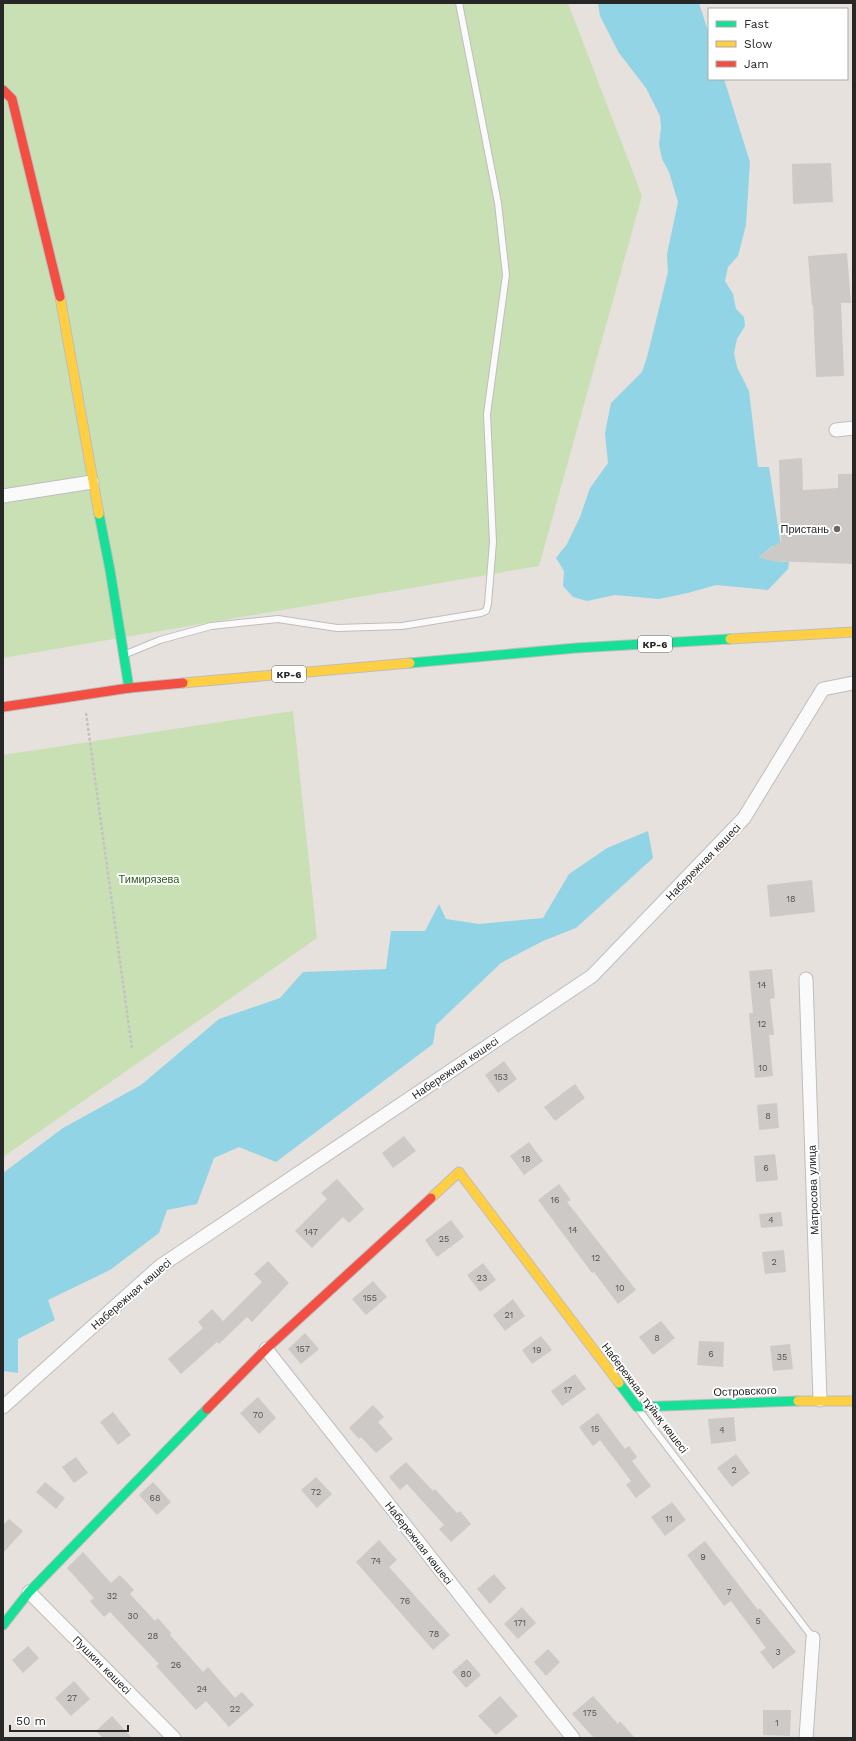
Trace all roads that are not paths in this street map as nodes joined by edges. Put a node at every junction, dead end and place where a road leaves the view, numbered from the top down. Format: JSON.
{"nodes":[{"id":1,"x":459,"y":3,"type":"edge"},
{"id":2,"x":3,"y":90,"type":"edge"},
{"id":3,"x":853,"y":428,"type":"edge"},
{"id":4,"x":836,"y":430,"type":"dead end"},
{"id":5,"x":92,"y":482,"type":"junction"},
{"id":6,"x":3,"y":496,"type":"edge"},
{"id":7,"x":853,"y":632,"type":"edge"},
{"id":8,"x":125,"y":654,"type":"junction"},
{"id":9,"x":853,"y":683,"type":"edge"},
{"id":10,"x":129,"y":688,"type":"junction"},
{"id":11,"x":3,"y":707,"type":"edge"},
{"id":12,"x":806,"y":979,"type":"dead end"},
{"id":13,"x":266,"y":1349,"type":"junction"},
{"id":14,"x":820,"y":1400,"type":"junction"},
{"id":15,"x":853,"y":1401,"type":"edge"},
{"id":16,"x":3,"y":1407,"type":"edge"},
{"id":17,"x":637,"y":1407,"type":"junction"},
{"id":18,"x":29,"y":1592,"type":"junction"},
{"id":19,"x":3,"y":1625,"type":"edge"},
{"id":20,"x":813,"y":1638,"type":"joint"},
{"id":21,"x":174,"y":1738,"type":"edge"},
{"id":22,"x":573,"y":1738,"type":"edge"},
{"id":23,"x":806,"y":1738,"type":"edge"}],
"edges":[{"from":1,"to":8,"type":"lane"},
{"from":2,"to":5,"type":"main road"},
{"from":3,"to":4,"type":"street"},
{"from":5,"to":6,"type":"street"},
{"from":5,"to":8,"type":"main road"},
{"from":7,"to":10,"type":"main road","number":"KP-6"},
{"from":8,"to":10,"type":"main road"},
{"from":9,"to":16,"type":"street","name":"Набережная көшесі"},
{"from":10,"to":11,"type":"main road","number":"KP-6"},
{"from":12,"to":14,"type":"street","name":"Матросова улица"},
{"from":13,"to":17,"type":"main road","name":"Набережная тұйық көшесі"},
{"from":13,"to":18,"type":"main road"},
{"from":13,"to":22,"type":"street","name":"Набережная көшесі"},
{"from":14,"to":15,"type":"main road","name":"Островского"},
{"from":14,"to":17,"type":"main road","name":"Островского"},
{"from":17,"to":20,"type":"lane","name":"Набережная тұйық көшесі"},
{"from":18,"to":19,"type":"main road"},
{"from":18,"to":21,"type":"street","name":"Пушкин көшесі"},
{"from":20,"to":23,"type":"street"}]}
